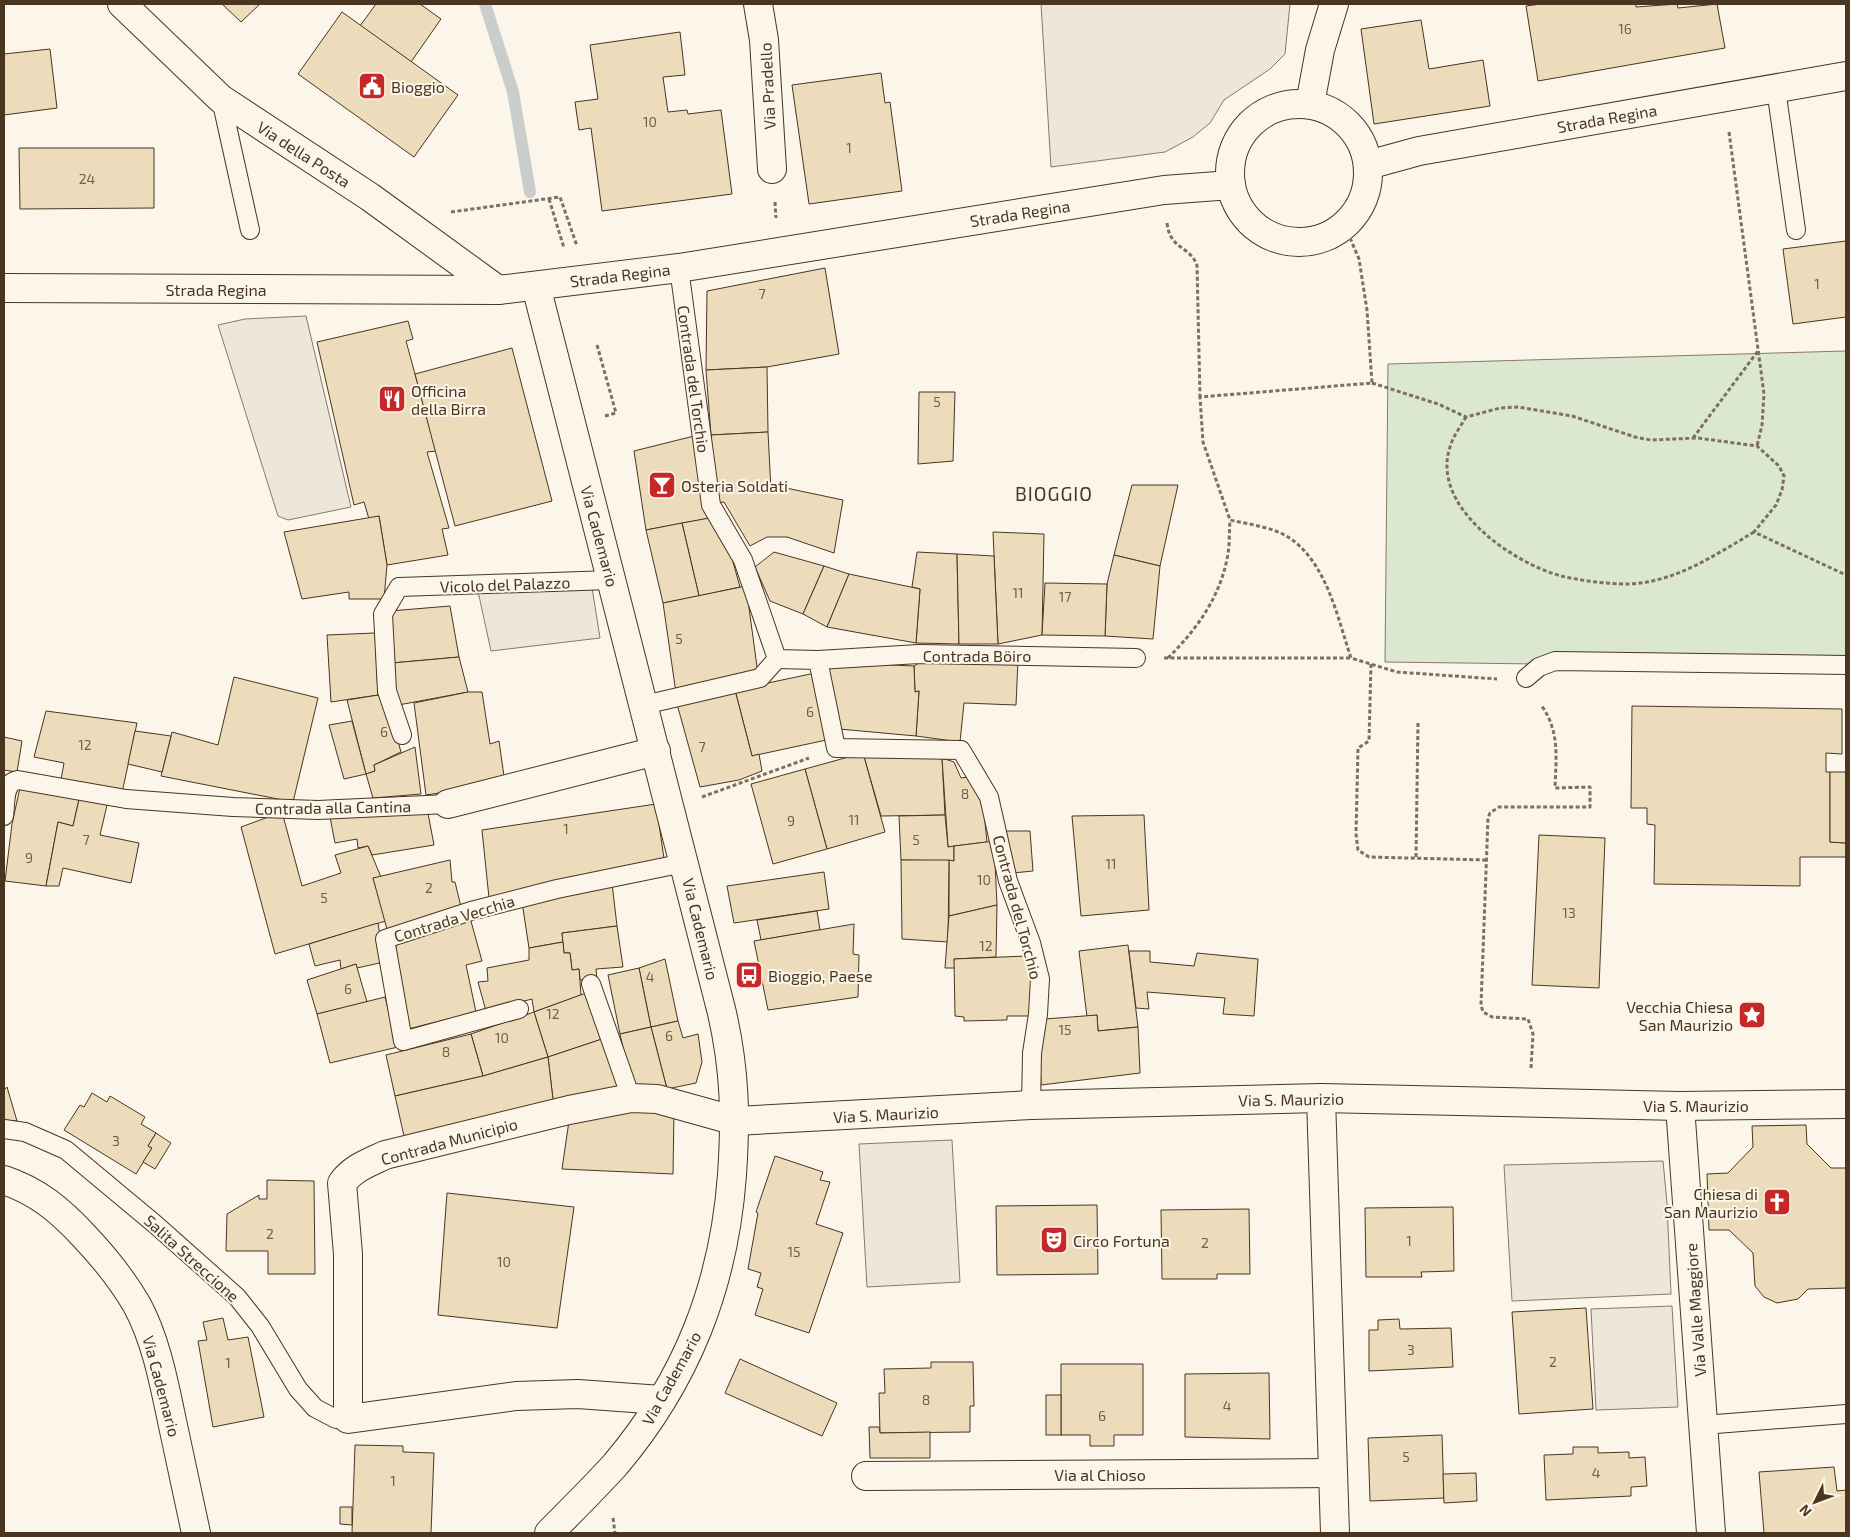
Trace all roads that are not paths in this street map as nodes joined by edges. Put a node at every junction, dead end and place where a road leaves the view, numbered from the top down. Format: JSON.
{"nodes":[{"id":1,"x":122,"y":4,"type":"edge"},
{"id":2,"x":758,"y":4,"type":"edge"},
{"id":3,"x":1334,"y":4,"type":"edge"},
{"id":4,"x":1846,"y":76,"type":"edge"},
{"id":5,"x":1776,"y":88,"type":"junction"},
{"id":6,"x":221,"y":99,"type":"junction"},
{"id":7,"x":1310,"y":104,"type":"junction"},
{"id":8,"x":1368,"y":165,"type":"junction"},
{"id":9,"x":772,"y":169,"type":"dead end"},
{"id":10,"x":1231,"y":185,"type":"junction"},
{"id":11,"x":250,"y":230,"type":"dead end"},
{"id":12,"x":1796,"y":230,"type":"dead end"},
{"id":13,"x":679,"y":268,"type":"junction"},
{"id":14,"x":536,"y":286,"type":"junction"},
{"id":15,"x":4,"y":288,"type":"edge"},
{"id":16,"x":498,"y":290,"type":"junction"},
{"id":17,"x":611,"y":580,"type":"junction"},
{"id":18,"x":1136,"y":658,"type":"road end"},
{"id":19,"x":776,"y":659,"type":"junction"},
{"id":20,"x":818,"y":660,"type":"junction"},
{"id":21,"x":1846,"y":665,"type":"edge"},
{"id":22,"x":1526,"y":678,"type":"dead end"},
{"id":23,"x":644,"y":705,"type":"junction"},
{"id":24,"x":402,"y":734,"type":"dead end"},
{"id":25,"x":656,"y":752,"type":"junction"},
{"id":26,"x":448,"y":804,"type":"joint"},
{"id":27,"x":4,"y":816,"type":"edge"},
{"id":28,"x":684,"y":863,"type":"junction"},
{"id":29,"x":592,"y":984,"type":"dead end"},
{"id":30,"x":519,"y":1009,"type":"dead end"},
{"id":31,"x":631,"y":1098,"type":"junction"},
{"id":32,"x":1321,"y":1098,"type":"junction"},
{"id":33,"x":1846,"y":1104,"type":"edge"},
{"id":34,"x":1031,"y":1105,"type":"junction"},
{"id":35,"x":1680,"y":1106,"type":"junction"},
{"id":36,"x":736,"y":1121,"type":"junction"},
{"id":37,"x":4,"y":1129,"type":"edge"},
{"id":38,"x":4,"y":1180,"type":"edge"},
{"id":39,"x":661,"y":1400,"type":"junction"},
{"id":40,"x":1846,"y":1414,"type":"edge"},
{"id":41,"x":348,"y":1419,"type":"junction"},
{"id":42,"x":1703,"y":1425,"type":"junction"},
{"id":43,"x":1333,"y":1473,"type":"junction"},
{"id":44,"x":866,"y":1476,"type":"dead end"},
{"id":45,"x":196,"y":1533,"type":"edge"},
{"id":46,"x":549,"y":1533,"type":"edge"},
{"id":47,"x":1335,"y":1533,"type":"edge"},
{"id":48,"x":1711,"y":1533,"type":"edge"}],
"edges":[{"from":1,"to":6,"type":"street","name":"Via della Posta"},
{"from":2,"to":9,"type":"street","name":"Via Pradello"},
{"from":3,"to":7,"type":"street"},
{"from":4,"to":5,"type":"street","name":"Strada Regina"},
{"from":5,"to":8,"type":"street","name":"Strada Regina"},
{"from":5,"to":12,"type":"lane"},
{"from":6,"to":11,"type":"lane"},
{"from":6,"to":16,"type":"street","name":"Via della Posta"},
{"from":7,"to":8,"type":"street"},
{"from":7,"to":10,"type":"street"},
{"from":8,"to":10,"type":"street"},
{"from":10,"to":13,"type":"street","name":"Strada Regina"},
{"from":13,"to":14,"type":"street","name":"Strada Regina"},
{"from":13,"to":19,"type":"lane","name":"Contrada del Torchio"},
{"from":14,"to":16,"type":"street","name":"Strada Regina"},
{"from":14,"to":17,"type":"street","name":"Via Cademario"},
{"from":15,"to":16,"type":"street","name":"Strada Regina"},
{"from":17,"to":23,"type":"street","name":"Via Cademario"},
{"from":17,"to":24,"type":"lane","name":"Vicolo del Palazzo"},
{"from":18,"to":20,"type":"lane","name":"Contrada Böiro"},
{"from":19,"to":20,"type":"lane"},
{"from":19,"to":23,"type":"lane"},
{"from":20,"to":34,"type":"lane","name":"Contrada del Torchio"},
{"from":21,"to":22,"type":"lane"},
{"from":23,"to":25,"type":"street","name":"Via Cademario"},
{"from":25,"to":26,"type":"street","name":"Contrada alla Cantina"},
{"from":25,"to":28,"type":"street","name":"Via Cademario"},
{"from":26,"to":27,"type":"lane","name":"Contrada alla Cantina"},
{"from":28,"to":30,"type":"lane","name":"Contrada Vecchia"},
{"from":28,"to":36,"type":"street","name":"Via Cademario"},
{"from":29,"to":31,"type":"lane"},
{"from":31,"to":36,"type":"street","name":"Contrada Municipio"},
{"from":31,"to":41,"type":"street","name":"Contrada Municipio"},
{"from":32,"to":34,"type":"street","name":"Via S. Maurizio"},
{"from":32,"to":35,"type":"street","name":"Via S. Maurizio"},
{"from":32,"to":43,"type":"street"},
{"from":33,"to":35,"type":"street","name":"Via S. Maurizio"},
{"from":34,"to":36,"type":"street","name":"Via S. Maurizio"},
{"from":35,"to":42,"type":"street","name":"Via Valle Maggiore"},
{"from":36,"to":39,"type":"street","name":"Via Cademario"},
{"from":37,"to":41,"type":"lane","name":"Salita Streccione"},
{"from":38,"to":45,"type":"street","name":"Via Cademario"},
{"from":39,"to":41,"type":"street"},
{"from":39,"to":46,"type":"street","name":"Via Cademario"},
{"from":40,"to":42,"type":"lane"},
{"from":42,"to":48,"type":"street","name":"Via Valle Maggiore"},
{"from":43,"to":44,"type":"street","name":"Via al Chioso"},
{"from":43,"to":47,"type":"street"}]}
